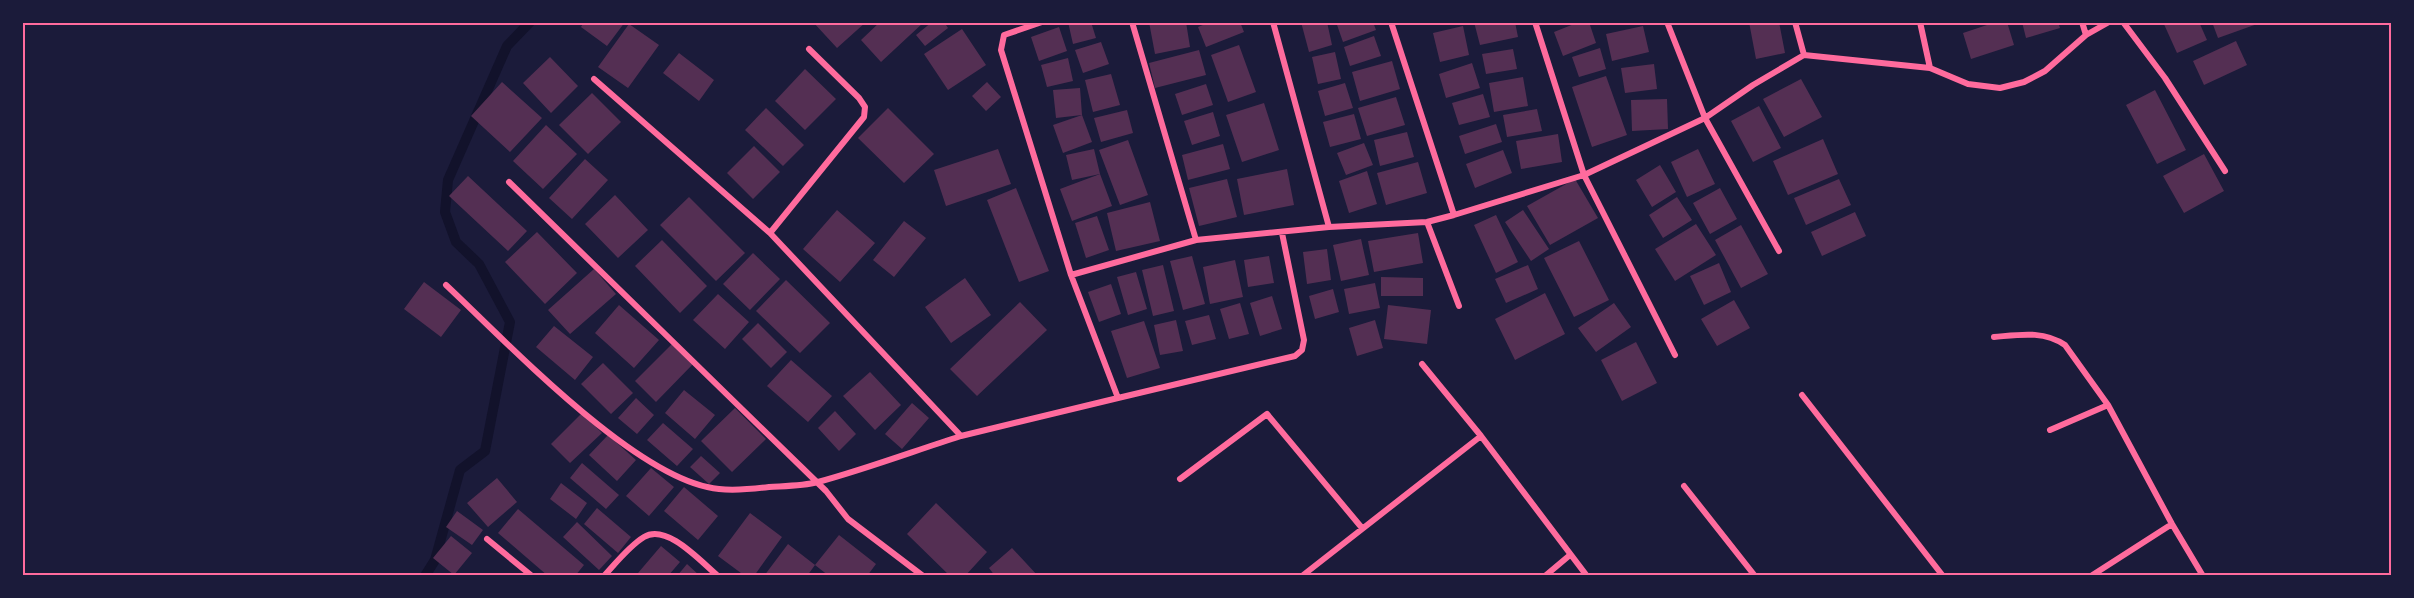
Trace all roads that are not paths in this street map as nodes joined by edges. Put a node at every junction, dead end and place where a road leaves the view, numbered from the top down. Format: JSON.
{"nodes":[{"id":1,"x":1013,"y":22,"type":"edge"},
{"id":2,"x":1042,"y":22,"type":"edge"},
{"id":3,"x":1132,"y":22,"type":"edge"},
{"id":4,"x":1273,"y":22,"type":"edge"},
{"id":5,"x":1391,"y":22,"type":"edge"},
{"id":6,"x":1534,"y":22,"type":"edge"},
{"id":7,"x":1667,"y":22,"type":"edge"},
{"id":8,"x":1795,"y":22,"type":"edge"},
{"id":9,"x":1920,"y":22,"type":"edge"},
{"id":10,"x":2082,"y":22,"type":"edge"},
{"id":11,"x":2109,"y":22,"type":"edge"},
{"id":12,"x":2123,"y":22,"type":"edge"},
{"id":13,"x":1015,"y":30,"type":"junction"},
{"id":14,"x":2086,"y":35,"type":"junction"},
{"id":15,"x":808,"y":49,"type":"dead end"},
{"id":16,"x":1804,"y":55,"type":"junction"},
{"id":17,"x":1930,"y":68,"type":"junction"},
{"id":18,"x":594,"y":79,"type":"dead end"},
{"id":19,"x":1705,"y":118,"type":"junction"},
{"id":20,"x":2225,"y":171,"type":"dead end"},
{"id":21,"x":1584,"y":176,"type":"junction"},
{"id":22,"x":509,"y":182,"type":"dead end"},
{"id":23,"x":1454,"y":215,"type":"junction"},
{"id":24,"x":1427,"y":222,"type":"junction"},
{"id":25,"x":1329,"y":227,"type":"junction"},
{"id":26,"x":770,"y":233,"type":"junction"},
{"id":27,"x":1282,"y":233,"type":"junction"},
{"id":28,"x":1196,"y":240,"type":"junction"},
{"id":29,"x":1779,"y":250,"type":"dead end"},
{"id":30,"x":1071,"y":275,"type":"junction"},
{"id":31,"x":446,"y":285,"type":"dead end"},
{"id":32,"x":1460,"y":306,"type":"dead end"},
{"id":33,"x":1994,"y":337,"type":"dead end"},
{"id":34,"x":1675,"y":355,"type":"dead end"},
{"id":35,"x":1422,"y":364,"type":"dead end"},
{"id":36,"x":1802,"y":395,"type":"dead end"},
{"id":37,"x":1118,"y":398,"type":"junction"},
{"id":38,"x":2108,"y":405,"type":"junction"},
{"id":39,"x":2050,"y":430,"type":"dead end"},
{"id":40,"x":961,"y":436,"type":"junction"},
{"id":41,"x":1481,"y":436,"type":"junction"},
{"id":42,"x":1180,"y":479,"type":"dead end"},
{"id":43,"x":816,"y":483,"type":"junction"},
{"id":44,"x":1684,"y":486,"type":"dead end"},
{"id":45,"x":2172,"y":524,"type":"junction"},
{"id":46,"x":1362,"y":528,"type":"junction"},
{"id":47,"x":487,"y":539,"type":"dead end"},
{"id":48,"x":1570,"y":555,"type":"junction"},
{"id":49,"x":532,"y":576,"type":"edge"},
{"id":50,"x":604,"y":576,"type":"edge"},
{"id":51,"x":718,"y":576,"type":"edge"},
{"id":52,"x":923,"y":576,"type":"edge"},
{"id":53,"x":1302,"y":576,"type":"edge"},
{"id":54,"x":1545,"y":576,"type":"edge"},
{"id":55,"x":1587,"y":576,"type":"edge"},
{"id":56,"x":1755,"y":576,"type":"edge"},
{"id":57,"x":1943,"y":576,"type":"edge"},
{"id":58,"x":2091,"y":576,"type":"edge"},
{"id":59,"x":2203,"y":576,"type":"edge"}],
"edges":[{"from":1,"to":13,"type":"street"},
{"from":2,"to":13,"type":"street"},
{"from":3,"to":28,"type":"street"},
{"from":4,"to":25,"type":"street"},
{"from":5,"to":23,"type":"street"},
{"from":6,"to":21,"type":"street"},
{"from":7,"to":19,"type":"street"},
{"from":8,"to":16,"type":"street"},
{"from":9,"to":17,"type":"street"},
{"from":10,"to":14,"type":"street"},
{"from":11,"to":14,"type":"street"},
{"from":12,"to":20,"type":"street"},
{"from":13,"to":30,"type":"street"},
{"from":14,"to":17,"type":"street"},
{"from":15,"to":26,"type":"street"},
{"from":16,"to":17,"type":"street"},
{"from":16,"to":19,"type":"street"},
{"from":18,"to":26,"type":"street"},
{"from":19,"to":21,"type":"street"},
{"from":19,"to":29,"type":"street"},
{"from":21,"to":23,"type":"street"},
{"from":21,"to":34,"type":"street"},
{"from":22,"to":43,"type":"street"},
{"from":23,"to":24,"type":"street"},
{"from":24,"to":25,"type":"street"},
{"from":24,"to":32,"type":"street"},
{"from":25,"to":27,"type":"street"},
{"from":26,"to":40,"type":"street"},
{"from":27,"to":28,"type":"street"},
{"from":27,"to":37,"type":"street"},
{"from":28,"to":30,"type":"street"},
{"from":30,"to":37,"type":"street"},
{"from":31,"to":43,"type":"street"},
{"from":33,"to":38,"type":"street"},
{"from":35,"to":41,"type":"street"},
{"from":36,"to":57,"type":"street"},
{"from":37,"to":40,"type":"street"},
{"from":38,"to":39,"type":"street"},
{"from":38,"to":45,"type":"street"},
{"from":40,"to":43,"type":"street"},
{"from":41,"to":46,"type":"street"},
{"from":41,"to":48,"type":"street"},
{"from":42,"to":46,"type":"street"},
{"from":43,"to":52,"type":"street"},
{"from":44,"to":56,"type":"street"},
{"from":45,"to":58,"type":"street"},
{"from":45,"to":59,"type":"street"},
{"from":46,"to":53,"type":"street"},
{"from":47,"to":49,"type":"street"},
{"from":48,"to":54,"type":"street"},
{"from":48,"to":55,"type":"street"},
{"from":50,"to":51,"type":"street"}]}
